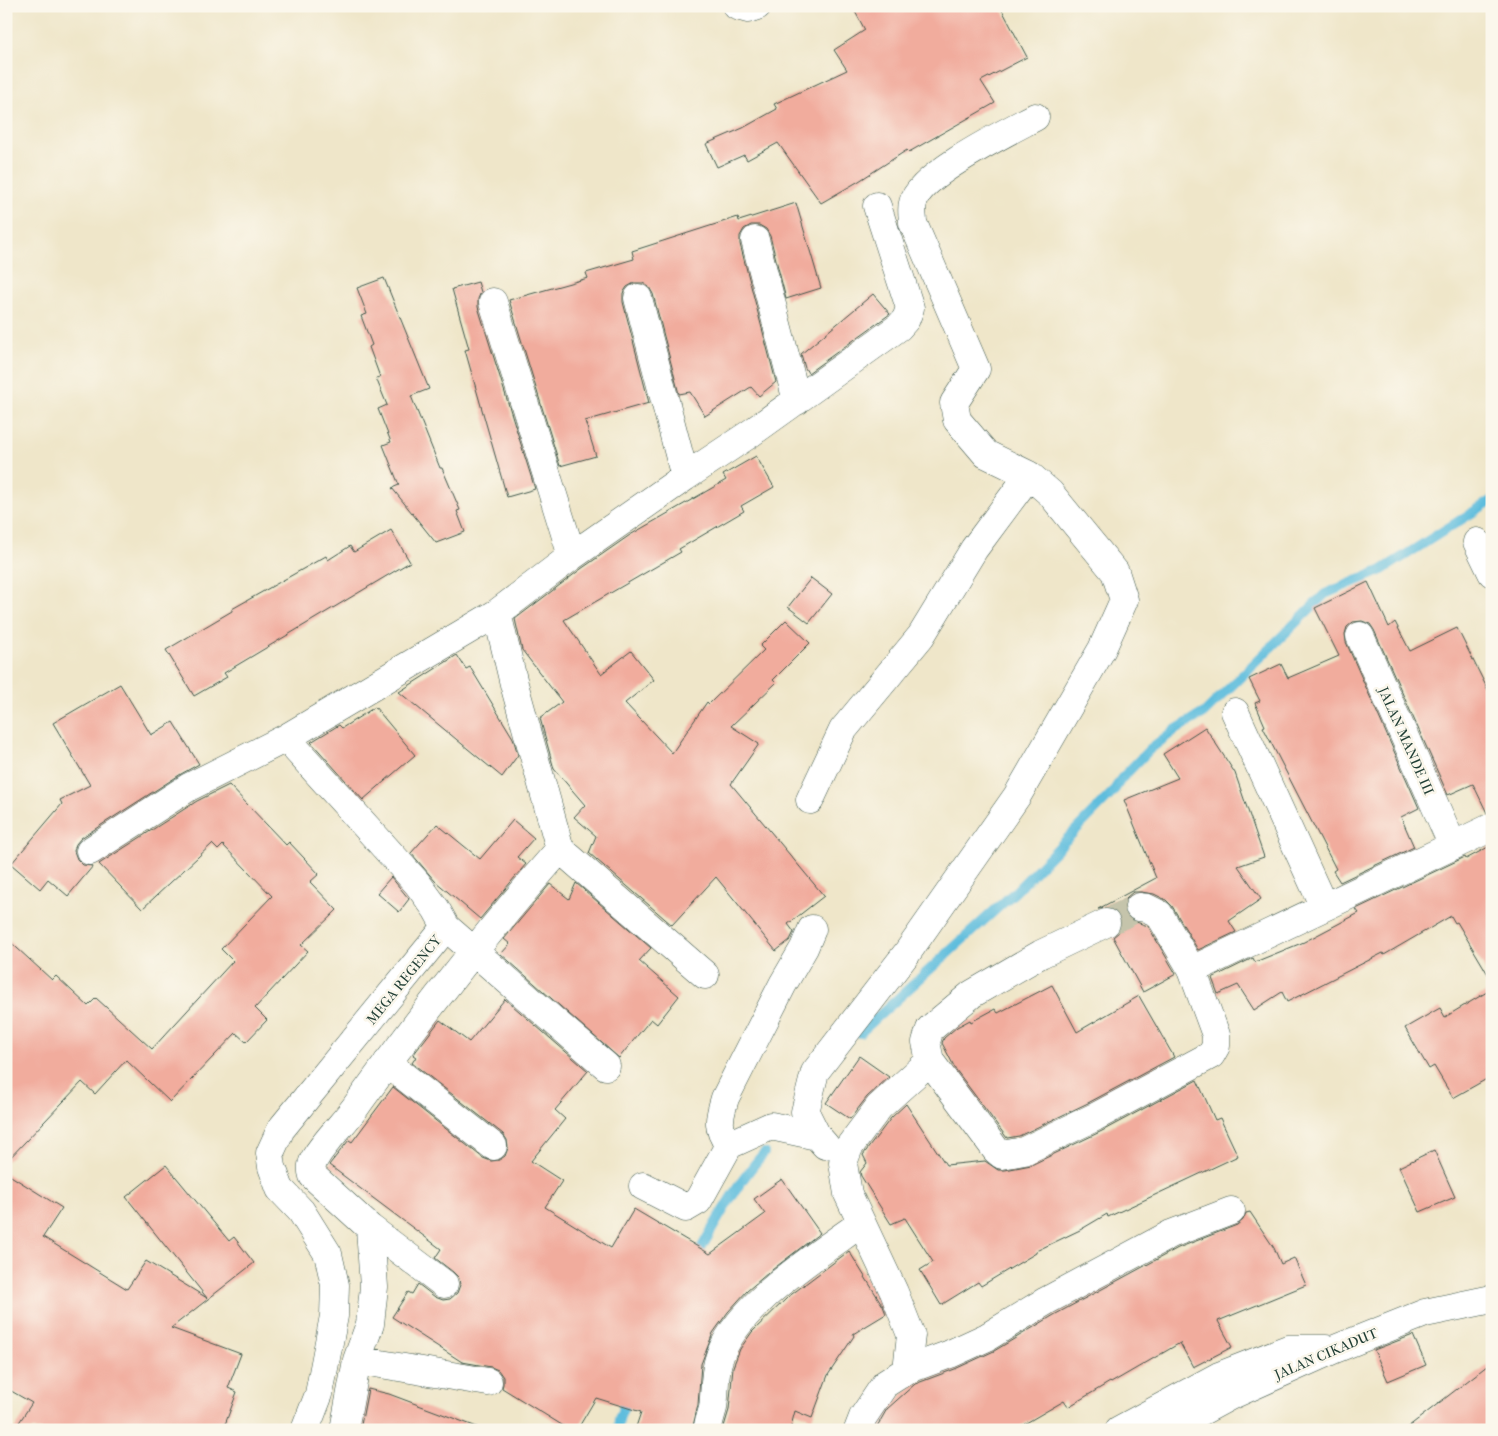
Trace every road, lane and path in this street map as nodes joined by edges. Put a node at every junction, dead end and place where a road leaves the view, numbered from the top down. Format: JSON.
{"nodes":[{"id":1,"x":737,"y":6,"type":"edge"},
{"id":2,"x":757,"y":6,"type":"edge"},
{"id":3,"x":1035,"y":117,"type":"dead end"},
{"id":4,"x":877,"y":206,"type":"dead end"},
{"id":5,"x":755,"y":240,"type":"dead end"},
{"id":6,"x":638,"y":298,"type":"dead end"},
{"id":7,"x":494,"y":302,"type":"dead end"},
{"id":8,"x":797,"y":401,"type":"junction"},
{"id":9,"x":1029,"y":475,"type":"junction"},
{"id":10,"x":684,"y":477,"type":"junction"},
{"id":11,"x":1477,"y":542,"type":"dead end"},
{"id":12,"x":572,"y":556,"type":"junction"},
{"id":13,"x":1492,"y":573,"type":"edge"},
{"id":14,"x":497,"y":613,"type":"junction"},
{"id":15,"x":1360,"y":636,"type":"dead end"},
{"id":16,"x":1235,"y":712,"type":"dead end"},
{"id":17,"x":286,"y":738,"type":"junction"},
{"id":18,"x":810,"y":800,"type":"dead end"},
{"id":19,"x":1492,"y":827,"type":"edge"},
{"id":20,"x":1453,"y":846,"type":"junction"},
{"id":21,"x":560,"y":850,"type":"junction"},
{"id":22,"x":90,"y":851,"type":"dead end"},
{"id":23,"x":1140,"y":907,"type":"dead end"},
{"id":24,"x":1324,"y":907,"type":"junction"},
{"id":25,"x":1106,"y":923,"type":"tunnel mouth"},
{"id":26,"x":446,"y":927,"type":"junction"},
{"id":27,"x":812,"y":929,"type":"dead end"},
{"id":28,"x":474,"y":950,"type":"junction"},
{"id":29,"x":1192,"y":970,"type":"junction"},
{"id":30,"x":705,"y":975,"type":"dead end"},
{"id":31,"x":930,"y":1061,"type":"junction"},
{"id":32,"x":387,"y":1063,"type":"junction"},
{"id":33,"x":606,"y":1066,"type":"dead end"},
{"id":34,"x":817,"y":1136,"type":"junction"},
{"id":35,"x":729,"y":1145,"type":"junction"},
{"id":36,"x":493,"y":1146,"type":"dead end"},
{"id":37,"x":843,"y":1163,"type":"junction"},
{"id":38,"x":643,"y":1186,"type":"dead end"},
{"id":39,"x":1231,"y":1212,"type":"dead end"},
{"id":40,"x":860,"y":1224,"type":"junction"},
{"id":41,"x":370,"y":1228,"type":"junction"},
{"id":42,"x":444,"y":1284,"type":"dead end"},
{"id":43,"x":1492,"y":1299,"type":"edge"},
{"id":44,"x":1334,"y":1349,"type":"junction"},
{"id":45,"x":357,"y":1360,"type":"junction"},
{"id":46,"x":907,"y":1370,"type":"junction"},
{"id":47,"x":488,"y":1382,"type":"dead end"},
{"id":48,"x":305,"y":1430,"type":"edge"},
{"id":49,"x":344,"y":1430,"type":"edge"},
{"id":50,"x":707,"y":1430,"type":"edge"},
{"id":51,"x":858,"y":1430,"type":"edge"},
{"id":52,"x":1119,"y":1430,"type":"edge"},
{"id":53,"x":1167,"y":1430,"type":"edge"}],
"edges":[{"from":1,"to":2,"type":"street"},
{"from":3,"to":9,"type":"street"},
{"from":4,"to":8,"type":"street"},
{"from":5,"to":8,"type":"street"},
{"from":6,"to":10,"type":"street"},
{"from":7,"to":12,"type":"street"},
{"from":8,"to":10,"type":"street"},
{"from":9,"to":18,"type":"street"},
{"from":9,"to":34,"type":"street"},
{"from":10,"to":12,"type":"street"},
{"from":11,"to":13,"type":"street"},
{"from":12,"to":14,"type":"street"},
{"from":14,"to":17,"type":"street"},
{"from":14,"to":21,"type":"street"},
{"from":15,"to":20,"type":"street","name":"JALAN MANDE III"},
{"from":16,"to":24,"type":"street"},
{"from":17,"to":22,"type":"street"},
{"from":17,"to":26,"type":"street"},
{"from":19,"to":20,"type":"street"},
{"from":20,"to":24,"type":"street"},
{"from":21,"to":28,"type":"street"},
{"from":21,"to":30,"type":"street"},
{"from":23,"to":29,"type":"street"},
{"from":24,"to":29,"type":"street"},
{"from":25,"to":31,"type":"street"},
{"from":26,"to":28,"type":"street","name":"MEGA REGENCY"},
{"from":26,"to":48,"type":"street","name":"MEGA REGENCY"},
{"from":27,"to":35,"type":"street"},
{"from":28,"to":32,"type":"street"},
{"from":28,"to":33,"type":"street","name":"MEGA REGENCY"},
{"from":29,"to":31,"type":"street"},
{"from":31,"to":37,"type":"street"},
{"from":32,"to":36,"type":"street"},
{"from":32,"to":41,"type":"street"},
{"from":34,"to":35,"type":"street"},
{"from":34,"to":37,"type":"street"},
{"from":35,"to":38,"type":"street"},
{"from":37,"to":40,"type":"street"},
{"from":39,"to":46,"type":"street"},
{"from":40,"to":46,"type":"street"},
{"from":40,"to":50,"type":"street"},
{"from":41,"to":42,"type":"street"},
{"from":41,"to":45,"type":"street"},
{"from":43,"to":44,"type":"street","name":"JALAN CIKADUT"},
{"from":44,"to":52,"type":"street"},
{"from":44,"to":53,"type":"street","name":"JALAN CIKADUT"},
{"from":45,"to":47,"type":"street"},
{"from":45,"to":49,"type":"street"},
{"from":46,"to":51,"type":"street"}]}
